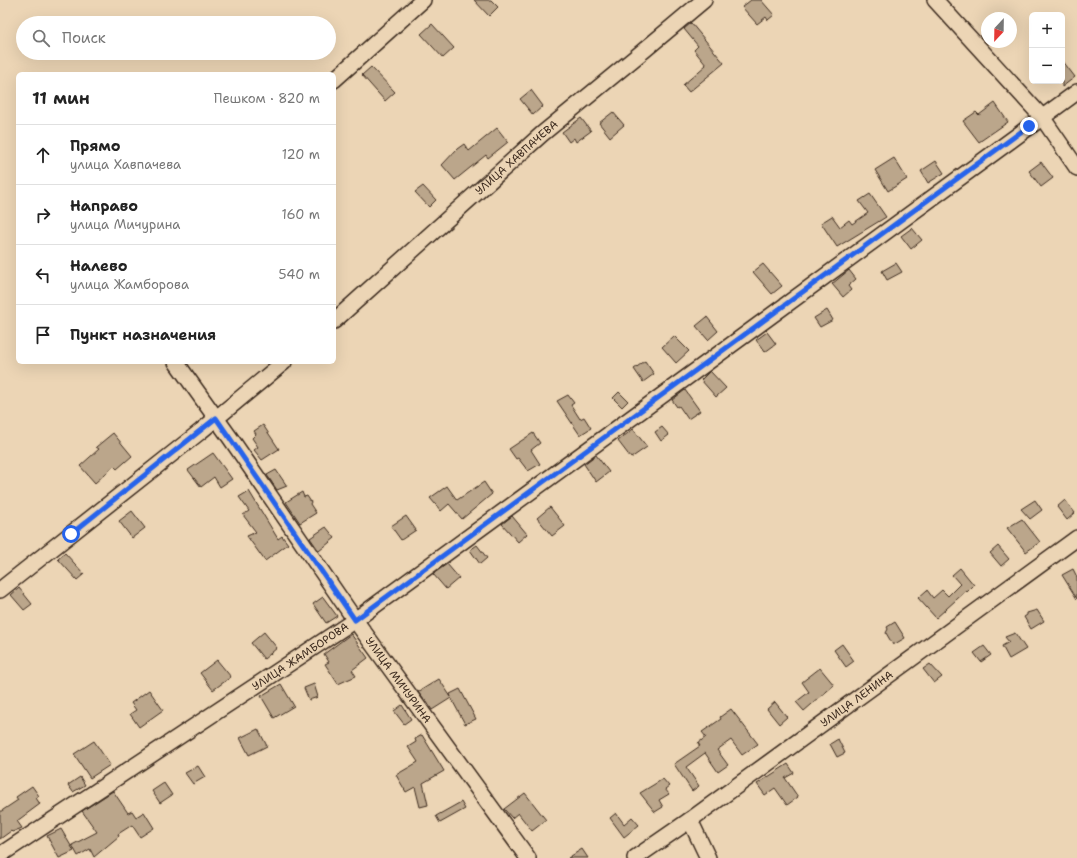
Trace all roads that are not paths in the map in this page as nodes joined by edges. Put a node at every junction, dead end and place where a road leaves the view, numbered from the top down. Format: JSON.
{"nodes":[{"id":1,"x":424,"y":0,"type":"edge"},
{"id":2,"x":704,"y":0,"type":"edge"},
{"id":3,"x":935,"y":0,"type":"edge"},
{"id":4,"x":336,"y":78,"type":"edge"},
{"id":5,"x":1077,"y":92,"type":"edge"},
{"id":6,"x":1042,"y":117,"type":"junction"},
{"id":7,"x":1077,"y":168,"type":"edge"},
{"id":8,"x":336,"y":319,"type":"edge"},
{"id":9,"x":177,"y":364,"type":"edge"},
{"id":10,"x":282,"y":364,"type":"edge"},
{"id":11,"x":216,"y":418,"type":"junction"},
{"id":12,"x":1077,"y":538,"type":"edge"},
{"id":13,"x":0,"y":590,"type":"edge"},
{"id":14,"x":355,"y":620,"type":"junction"},
{"id":15,"x":690,"y":820,"type":"junction"},
{"id":16,"x":0,"y":855,"type":"edge"},
{"id":17,"x":528,"y":858,"type":"edge"},
{"id":18,"x":635,"y":858,"type":"edge"},
{"id":19,"x":708,"y":858,"type":"edge"}],
"edges":[{"from":1,"to":4,"type":"street"},
{"from":2,"to":8,"type":"street","name":"УЛИЦА ХАВПАЧЕВА"},
{"from":3,"to":6,"type":"street"},
{"from":5,"to":6,"type":"street","name":"УЛИЦА ЖАМБОРОВА"},
{"from":6,"to":7,"type":"street"},
{"from":6,"to":14,"type":"street","name":"УЛИЦА ЖАМБОРОВА"},
{"from":9,"to":11,"type":"street","name":"УЛИЦА МИЧУРИНА"},
{"from":10,"to":11,"type":"street"},
{"from":11,"to":13,"type":"street"},
{"from":11,"to":14,"type":"street","name":"УЛИЦА МИЧУРИНА"},
{"from":12,"to":15,"type":"street","name":"УЛИЦА ЛЕНИНА"},
{"from":14,"to":16,"type":"street","name":"УЛИЦА ЖАМБОРОВА"},
{"from":14,"to":17,"type":"street","name":"УЛИЦА МИЧУРИНА"},
{"from":15,"to":18,"type":"street","name":"УЛИЦА ЛЕНИНА"},
{"from":15,"to":19,"type":"street"}]}
